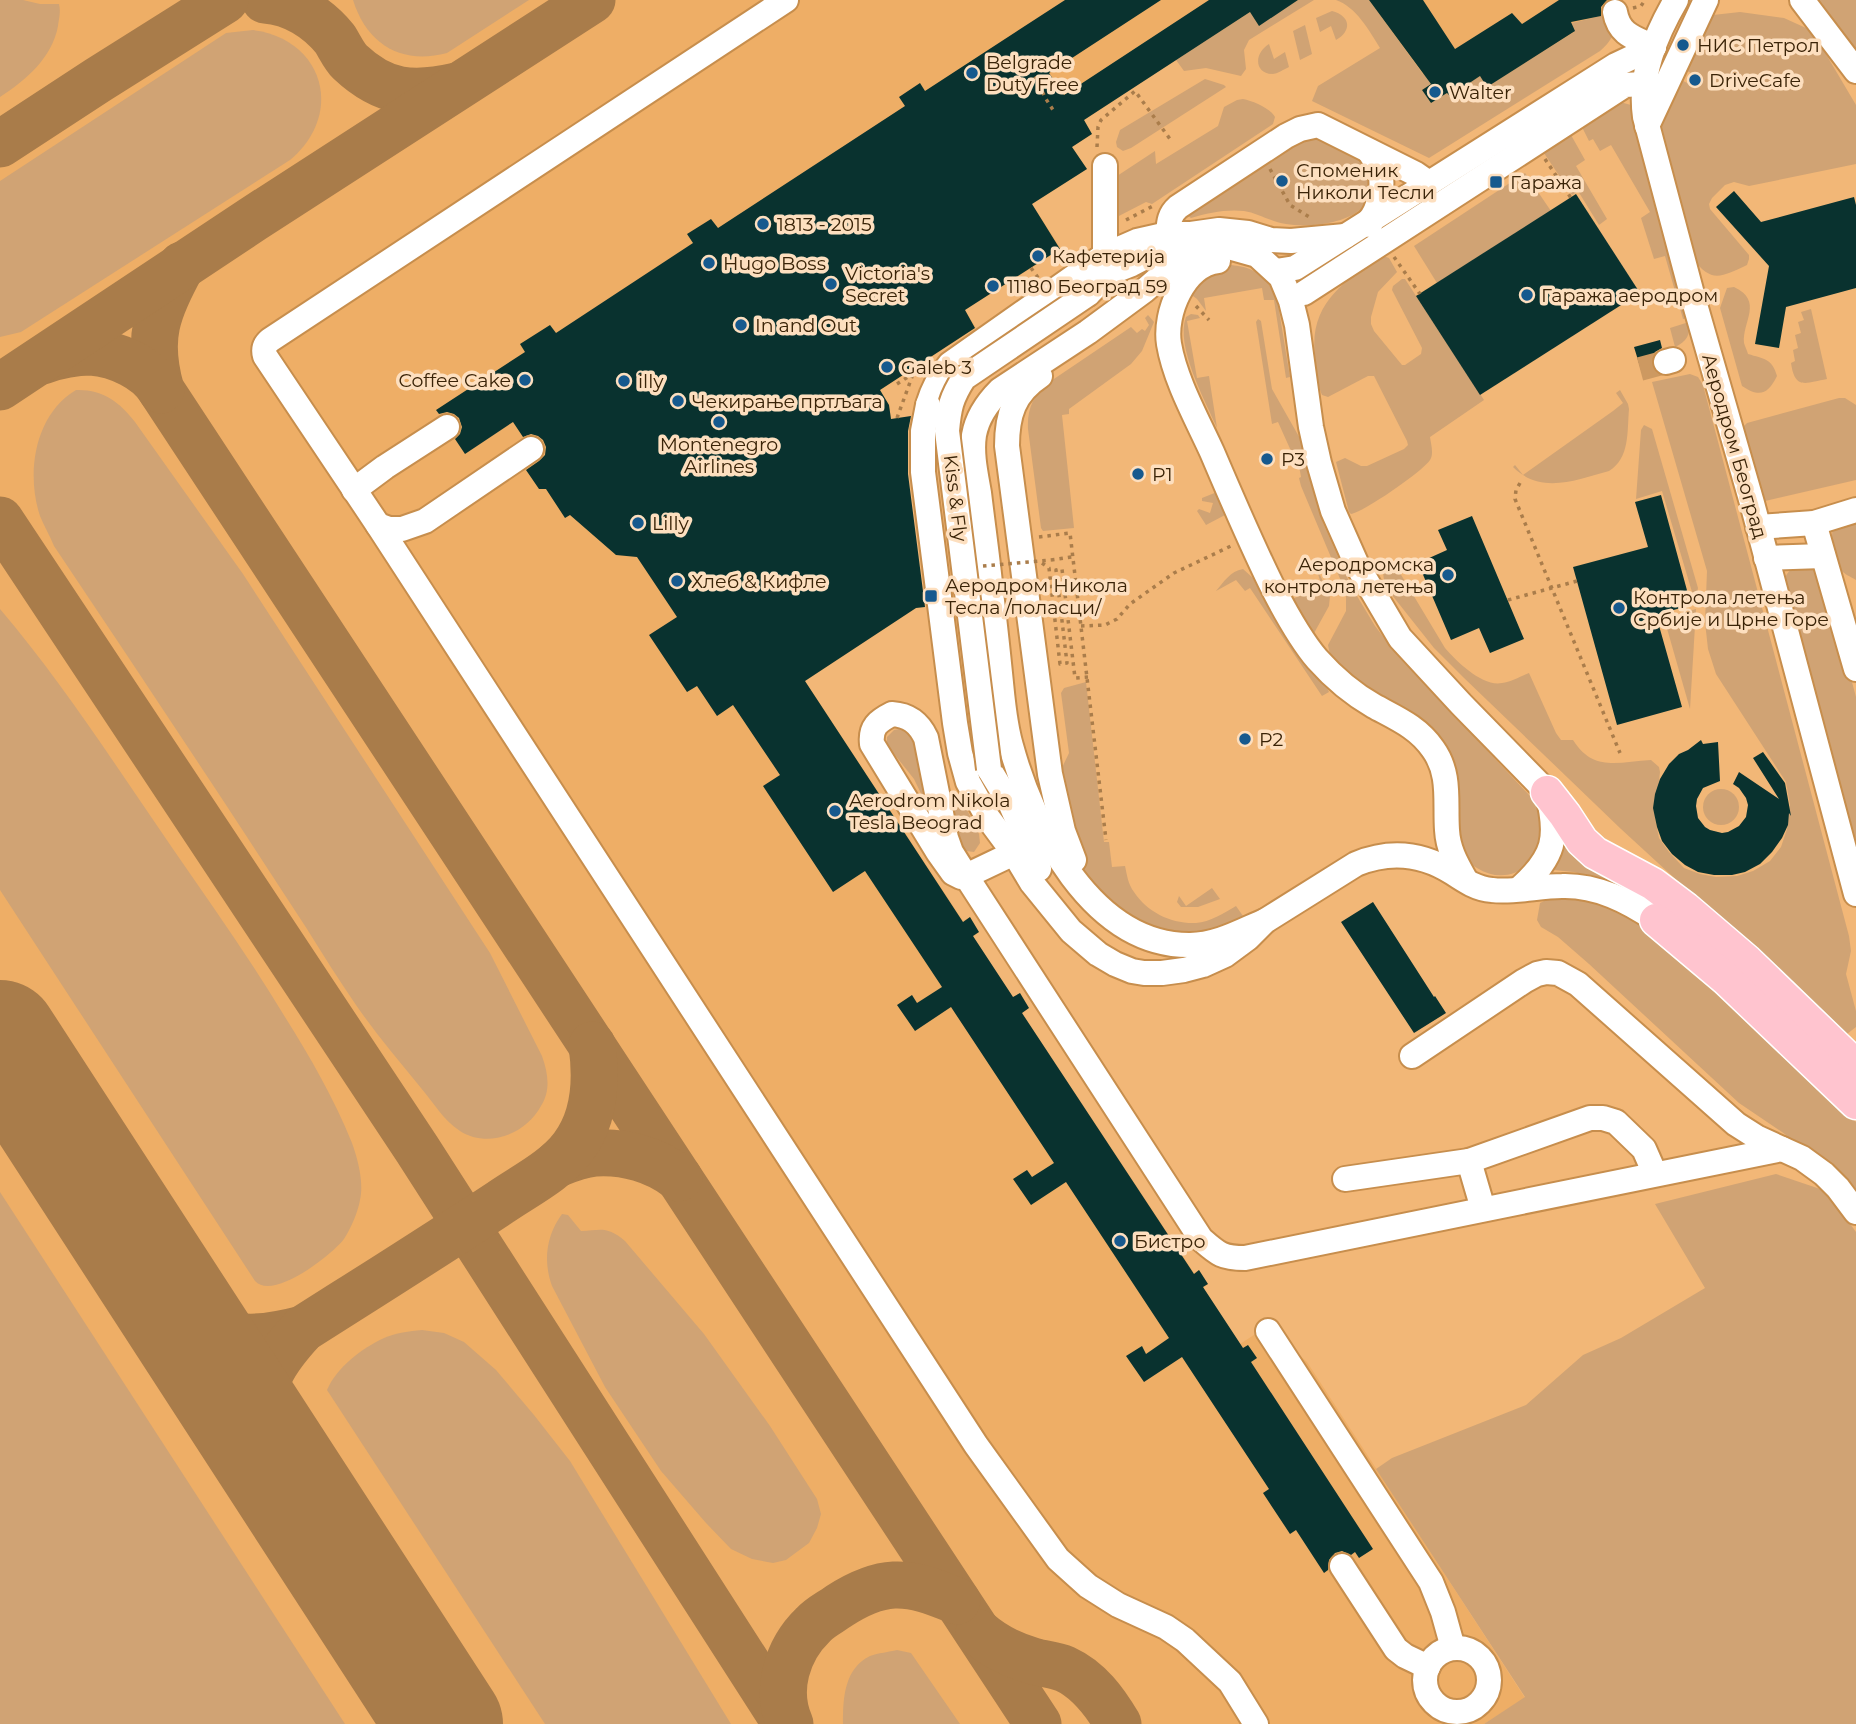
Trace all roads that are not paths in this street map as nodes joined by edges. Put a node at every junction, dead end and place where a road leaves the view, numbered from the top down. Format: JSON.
{"nodes":[{"id":1,"x":786,"y":0,"type":"edge"},
{"id":2,"x":1705,"y":0,"type":"edge"},
{"id":3,"x":1802,"y":0,"type":"edge"},
{"id":4,"x":1672,"y":8,"type":"edge"},
{"id":5,"x":1615,"y":12,"type":"dead end"},
{"id":6,"x":1654,"y":47,"type":"junction"},
{"id":7,"x":1856,"y":71,"type":"edge"},
{"id":8,"x":1643,"y":84,"type":"junction"},
{"id":9,"x":1647,"y":126,"type":"junction"},
{"id":10,"x":1369,"y":151,"type":"junction"},
{"id":11,"x":1105,"y":166,"type":"dead end"},
{"id":12,"x":1429,"y":183,"type":"junction"},
{"id":13,"x":1369,"y":221,"type":"junction"},
{"id":14,"x":1180,"y":234,"type":"junction"},
{"id":15,"x":1345,"y":236,"type":"junction"},
{"id":16,"x":1271,"y":240,"type":"junction"},
{"id":17,"x":1384,"y":250,"type":"junction"},
{"id":18,"x":1100,"y":258,"type":"junction"},
{"id":19,"x":1279,"y":268,"type":"junction"},
{"id":20,"x":1145,"y":290,"type":"junction"},
{"id":21,"x":1304,"y":293,"type":"junction"},
{"id":22,"x":1301,"y":354,"type":"junction"},
{"id":23,"x":447,"y":426,"type":"dead end"},
{"id":24,"x":531,"y":449,"type":"dead end"},
{"id":25,"x":354,"y":490,"type":"junction"},
{"id":26,"x":1856,"y":510,"type":"edge"},
{"id":27,"x":1814,"y":523,"type":"junction"},
{"id":28,"x":378,"y":525,"type":"junction"},
{"id":29,"x":1758,"y":527,"type":"junction"},
{"id":30,"x":1824,"y":556,"type":"junction"},
{"id":31,"x":1766,"y":558,"type":"junction"},
{"id":32,"x":1844,"y":586,"type":"edge"},
{"id":33,"x":1856,"y":669,"type":"edge"},
{"id":34,"x":1547,"y":792,"type":"junction"},
{"id":35,"x":1021,"y":849,"type":"junction"},
{"id":36,"x":965,"y":876,"type":"junction"},
{"id":37,"x":1467,"y":883,"type":"junction"},
{"id":38,"x":1519,"y":889,"type":"junction"},
{"id":39,"x":1856,"y":894,"type":"edge"},
{"id":40,"x":1099,"y":907,"type":"junction"},
{"id":41,"x":1656,"y":920,"type":"joint"},
{"id":42,"x":1265,"y":921,"type":"junction"},
{"id":43,"x":1412,"y":1055,"type":"dead end"},
{"id":44,"x":1856,"y":1066,"type":"edge"},
{"id":45,"x":1856,"y":1103,"type":"edge"},
{"id":46,"x":1782,"y":1149,"type":"junction"},
{"id":47,"x":1469,"y":1161,"type":"junction"},
{"id":48,"x":1655,"y":1174,"type":"junction"},
{"id":49,"x":1345,"y":1179,"type":"dead end"},
{"id":50,"x":1483,"y":1209,"type":"junction"},
{"id":51,"x":1856,"y":1212,"type":"edge"},
{"id":52,"x":1268,"y":1331,"type":"dead end"},
{"id":53,"x":1342,"y":1566,"type":"dead end"},
{"id":54,"x":1453,"y":1648,"type":"junction"},
{"id":55,"x":1428,"y":1667,"type":"junction"},
{"id":56,"x":1453,"y":1718,"type":"edge"},
{"id":57,"x":1256,"y":1724,"type":"edge"}],
"edges":[{"from":1,"to":25,"type":"street"},
{"from":2,"to":4,"type":"street"},
{"from":2,"to":9,"type":"street"},
{"from":3,"to":7,"type":"street"},
{"from":4,"to":6,"type":"street","name":"Аеродром Београд"},
{"from":5,"to":6,"type":"street"},
{"from":6,"to":8,"type":"street","name":"Аеродром Београд"},
{"from":6,"to":12,"type":"street"},
{"from":8,"to":9,"type":"street","name":"Аеродром Београд"},
{"from":8,"to":17,"type":"street"},
{"from":9,"to":29,"type":"street","name":"Аеродром Београд"},
{"from":10,"to":12,"type":"street"},
{"from":10,"to":13,"type":"street"},
{"from":10,"to":14,"type":"street"},
{"from":11,"to":18,"type":"street"},
{"from":12,"to":13,"type":"street"},
{"from":13,"to":15,"type":"street"},
{"from":13,"to":17,"type":"street"},
{"from":14,"to":16,"type":"street"},
{"from":14,"to":18,"type":"street"},
{"from":14,"to":35,"type":"street","name":"Kiss & Fly","bridge":true},
{"from":15,"to":16,"type":"street"},
{"from":15,"to":19,"type":"street"},
{"from":16,"to":19,"type":"street"},
{"from":17,"to":21,"type":"street"},
{"from":18,"to":35,"type":"street","bridge":true},
{"from":19,"to":20,"type":"street"},
{"from":19,"to":21,"type":"street"},
{"from":19,"to":22,"type":"street"},
{"from":19,"to":37,"type":"street"},
{"from":20,"to":40,"type":"street"},
{"from":20,"to":40,"type":"street"},
{"from":21,"to":22,"type":"street"},
{"from":22,"to":34,"type":"street"},
{"from":23,"to":25,"type":"street"},
{"from":24,"to":28,"type":"street"},
{"from":25,"to":28,"type":"street"},
{"from":26,"to":27,"type":"street"},
{"from":27,"to":29,"type":"street"},
{"from":27,"to":30,"type":"street"},
{"from":28,"to":57,"type":"street"},
{"from":29,"to":31,"type":"street","name":"Аеродром Београд"},
{"from":30,"to":31,"type":"street"},
{"from":30,"to":32,"type":"street"},
{"from":31,"to":39,"type":"street","name":"Аеродром Београд"},
{"from":32,"to":33,"type":"street"},
{"from":34,"to":38,"type":"street"},
{"from":34,"to":44,"type":"main road"},
{"from":35,"to":36,"type":"street"},
{"from":35,"to":42,"type":"street"},
{"from":36,"to":36,"type":"street"},
{"from":36,"to":50,"type":"street"},
{"from":37,"to":38,"type":"street"},
{"from":37,"to":42,"type":"street"},
{"from":38,"to":41,"type":"street"},
{"from":40,"to":42,"type":"street"},
{"from":41,"to":45,"type":"main road"},
{"from":43,"to":46,"type":"street"},
{"from":46,"to":48,"type":"street"},
{"from":46,"to":51,"type":"street"},
{"from":47,"to":48,"type":"street"},
{"from":47,"to":49,"type":"street"},
{"from":47,"to":50,"type":"street"},
{"from":48,"to":50,"type":"street"},
{"from":52,"to":54,"type":"street"},
{"from":53,"to":55,"type":"street"},
{"from":54,"to":55,"type":"street"},
{"from":54,"to":56,"type":"street"},
{"from":55,"to":56,"type":"street"}]}
